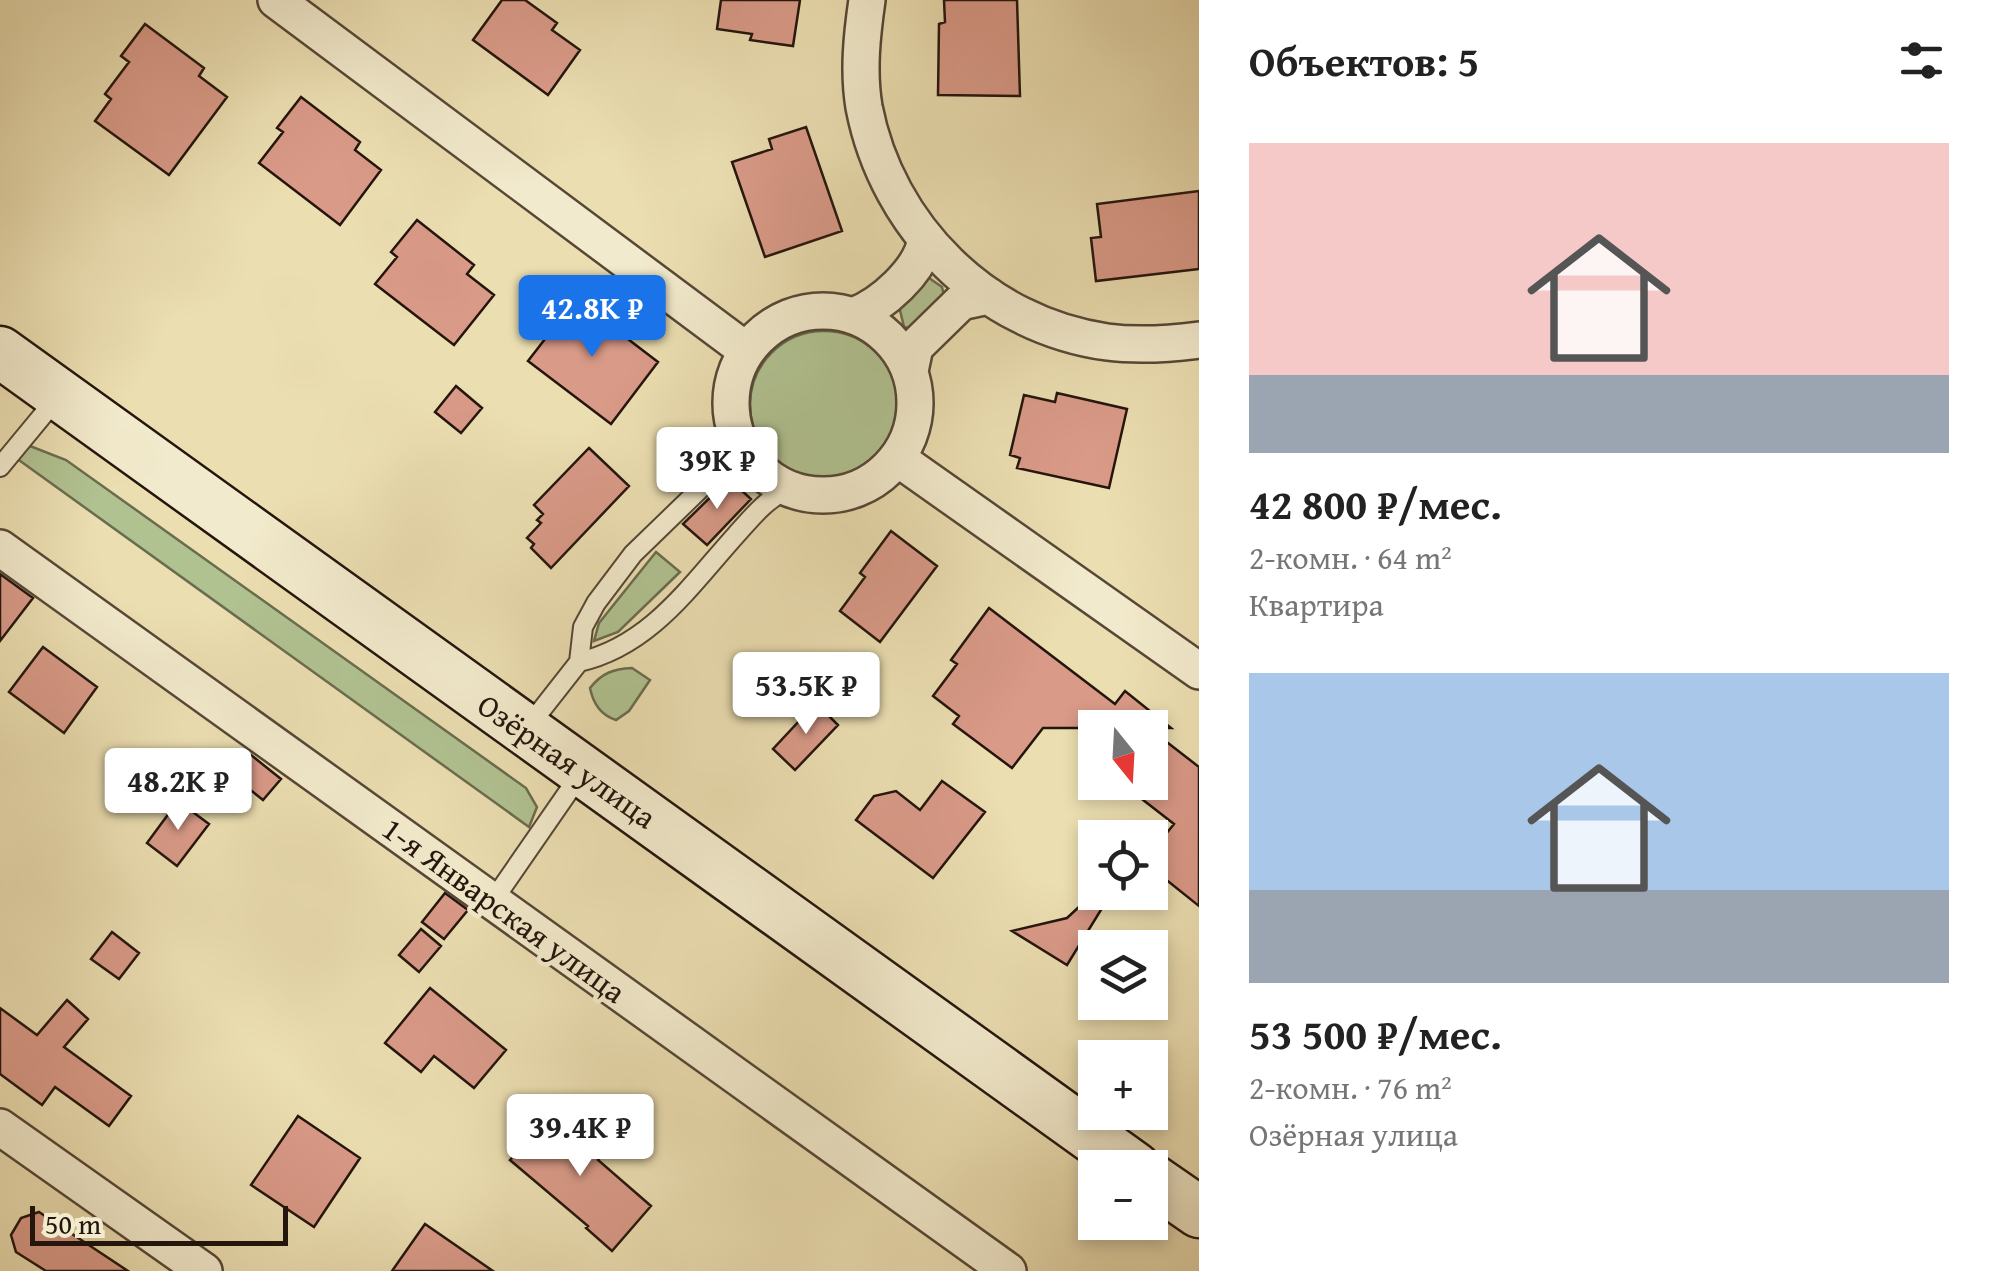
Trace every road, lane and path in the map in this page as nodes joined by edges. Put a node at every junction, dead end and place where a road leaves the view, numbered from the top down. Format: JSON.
{"nodes":[{"id":1,"x":276,"y":0,"type":"edge"},
{"id":2,"x":867,"y":0,"type":"edge"},
{"id":3,"x":312,"y":10,"type":"edge"},
{"id":4,"x":926,"y":240,"type":"junction"},
{"id":5,"x":989,"y":296,"type":"junction"},
{"id":6,"x":853,"y":316,"type":"junction"},
{"id":7,"x":1199,"y":340,"type":"edge"},
{"id":8,"x":747,"y":351,"type":"junction"},
{"id":9,"x":0,"y":352,"type":"edge"},
{"id":10,"x":910,"y":371,"type":"junction"},
{"id":11,"x":60,"y":395,"type":"junction"},
{"id":12,"x":739,"y":440,"type":"junction"},
{"id":13,"x":898,"y":458,"type":"junction"},
{"id":14,"x":0,"y":467,"type":"edge"},
{"id":15,"x":788,"y":488,"type":"junction"},
{"id":16,"x":0,"y":548,"type":"edge"},
{"id":17,"x":579,"y":662,"type":"junction"},
{"id":18,"x":1199,"y":671,"type":"edge"},
{"id":19,"x":524,"y":732,"type":"junction"},
{"id":20,"x":582,"y":772,"type":"junction"},
{"id":21,"x":492,"y":902,"type":"junction"},
{"id":22,"x":0,"y":1126,"type":"edge"},
{"id":23,"x":1110,"y":1150,"type":"edge"},
{"id":24,"x":1168,"y":1190,"type":"edge"},
{"id":25,"x":1199,"y":1212,"type":"edge"},
{"id":26,"x":204,"y":1271,"type":"edge"},
{"id":27,"x":1008,"y":1271,"type":"edge"}],
"edges":[{"from":1,"to":3,"type":"street"},
{"from":2,"to":4,"type":"street"},
{"from":3,"to":8,"type":"street"},
{"from":4,"to":5,"type":"street"},
{"from":4,"to":6,"type":"street"},
{"from":5,"to":7,"type":"street"},
{"from":5,"to":10,"type":"street"},
{"from":6,"to":8,"type":"street"},
{"from":6,"to":10,"type":"street"},
{"from":8,"to":12,"type":"street"},
{"from":9,"to":11,"type":"main road","name":"Озёрная улица"},
{"from":10,"to":13,"type":"street"},
{"from":11,"to":14,"type":"lane"},
{"from":11,"to":19,"type":"main road","name":"Озёрная улица"},
{"from":12,"to":15,"type":"street"},
{"from":12,"to":17,"type":"lane"},
{"from":13,"to":15,"type":"street"},
{"from":13,"to":18,"type":"street"},
{"from":15,"to":17,"type":"lane"},
{"from":16,"to":21,"type":"street","name":"1-я Январская улица"},
{"from":17,"to":19,"type":"lane"},
{"from":19,"to":20,"type":"main road","name":"Озёрная улица"},
{"from":20,"to":21,"type":"lane"},
{"from":20,"to":23,"type":"main road","name":"Озёрная улица"},
{"from":21,"to":27,"type":"street","name":"1-я Январская улица"},
{"from":22,"to":26,"type":"street"},
{"from":24,"to":25,"type":"main road"}]}
